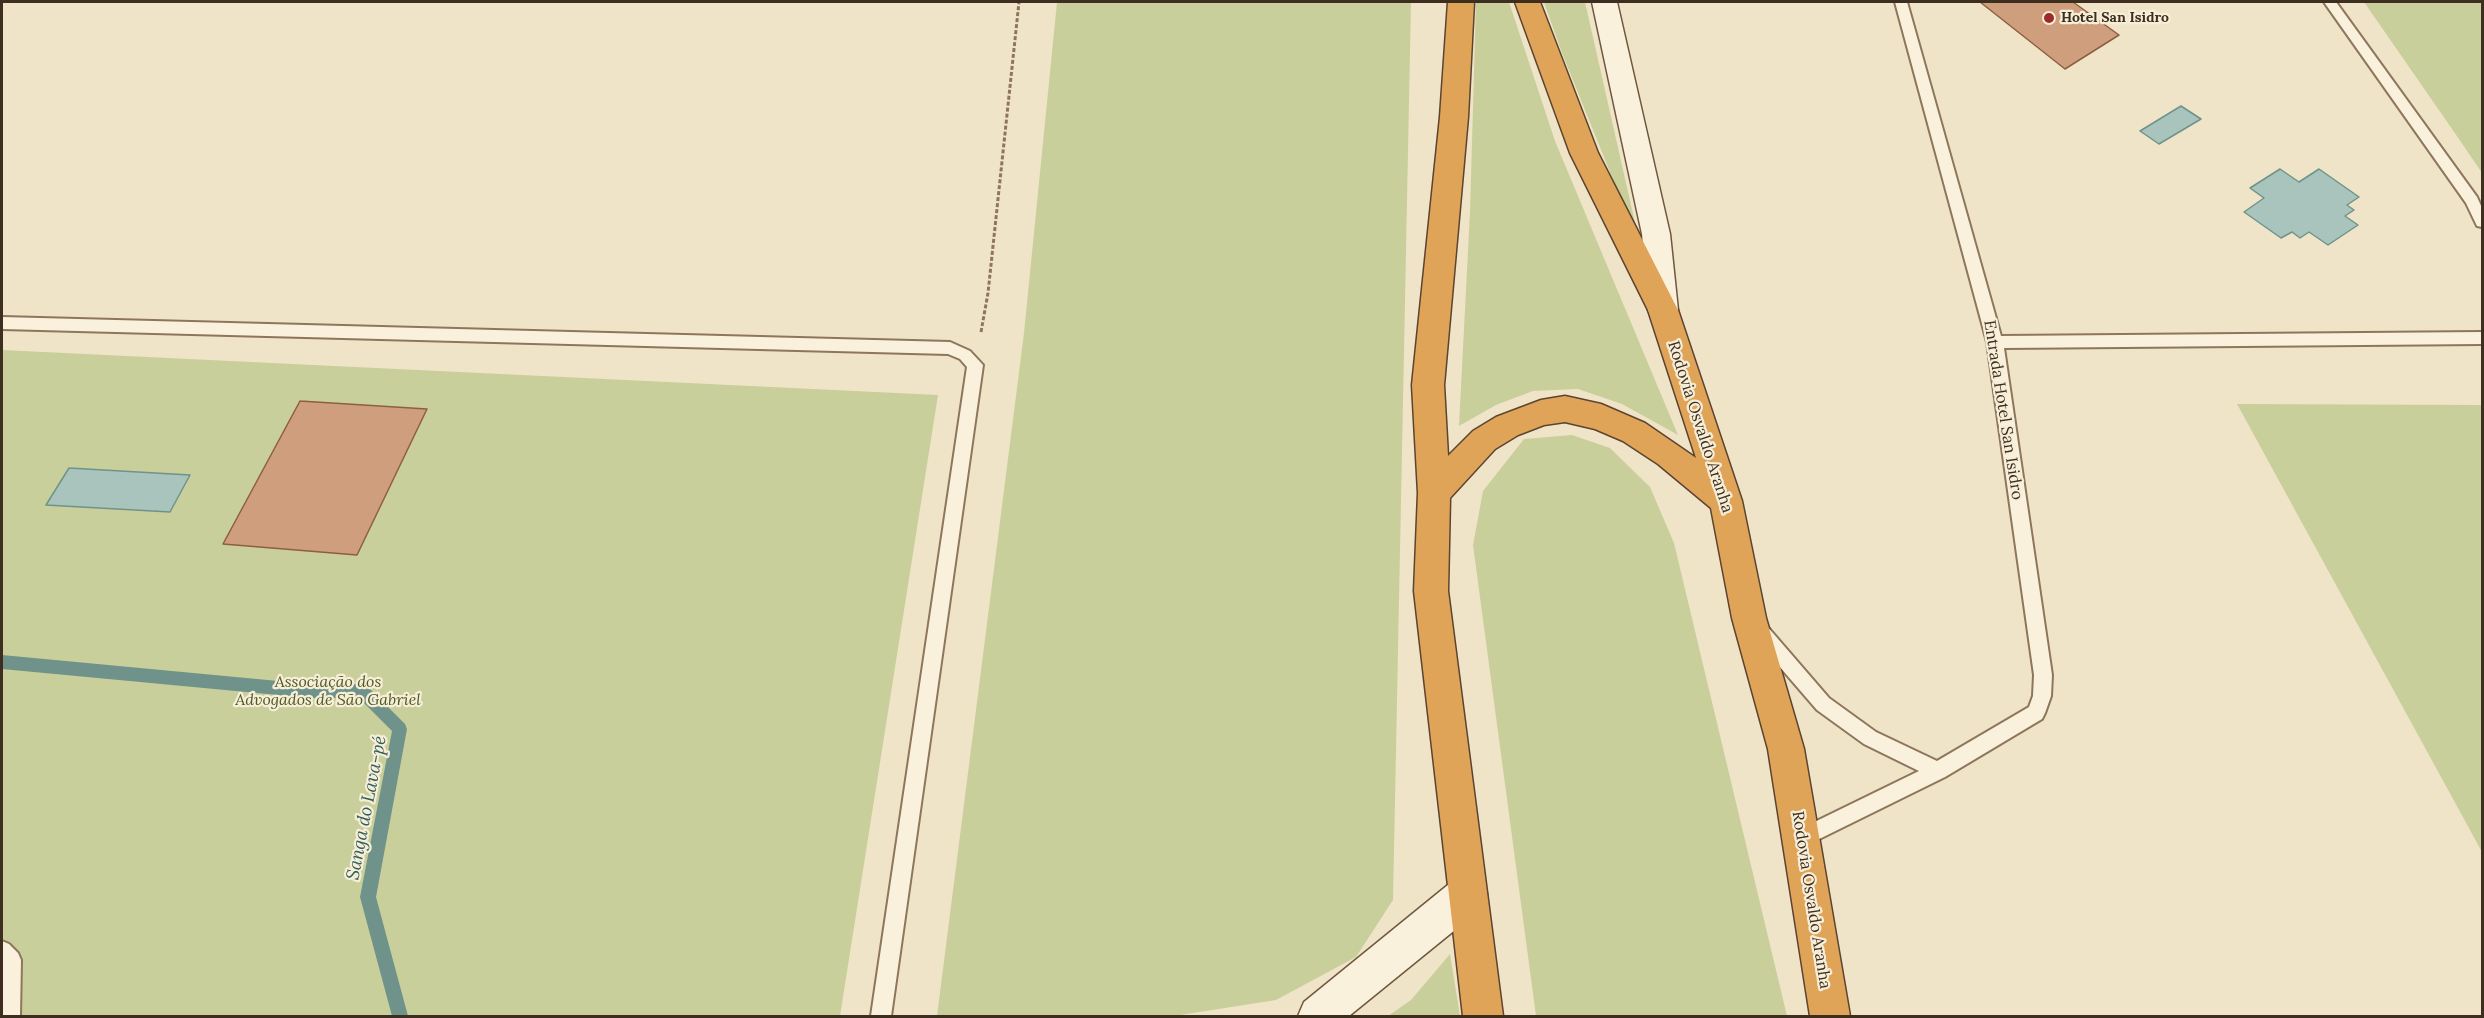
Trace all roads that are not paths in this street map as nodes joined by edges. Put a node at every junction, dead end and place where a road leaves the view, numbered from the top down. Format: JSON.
{"nodes":[{"id":1,"x":1461,"y":2,"type":"edge"},
{"id":2,"x":1528,"y":2,"type":"edge"},
{"id":3,"x":1604,"y":2,"type":"edge"},
{"id":4,"x":1901,"y":2,"type":"edge"},
{"id":5,"x":2330,"y":2,"type":"edge"},
{"id":6,"x":2482,"y":222,"type":"edge"},
{"id":7,"x":1663,"y":310,"type":"junction"},
{"id":8,"x":2,"y":323,"type":"edge"},
{"id":9,"x":2482,"y":338,"type":"edge"},
{"id":10,"x":1995,"y":342,"type":"junction"},
{"id":11,"x":1434,"y":493,"type":"junction"},
{"id":12,"x":1726,"y":501,"type":"junction"},
{"id":13,"x":1749,"y":618,"type":"junction"},
{"id":14,"x":1938,"y":771,"type":"junction"},
{"id":15,"x":1801,"y":839,"type":"junction"},
{"id":16,"x":1468,"y":894,"type":"junction"},
{"id":17,"x":2,"y":951,"type":"edge"},
{"id":18,"x":10,"y":1017,"type":"edge"},
{"id":19,"x":881,"y":1017,"type":"edge"},
{"id":20,"x":1318,"y":1017,"type":"edge"},
{"id":21,"x":1483,"y":1017,"type":"edge"},
{"id":22,"x":1830,"y":1017,"type":"edge"}],
"edges":[{"from":1,"to":11,"type":"highway"},
{"from":2,"to":7,"type":"highway","name":"Rodovia Osvaldo Aranha"},
{"from":3,"to":7,"type":"main road"},
{"from":4,"to":10,"type":"lane","name":"Entrada Hotel San Isidro"},
{"from":5,"to":6,"type":"lane"},
{"from":7,"to":12,"type":"highway","name":"Rodovia Osvaldo Aranha"},
{"from":8,"to":19,"type":"lane"},
{"from":9,"to":10,"type":"lane"},
{"from":10,"to":14,"type":"lane","name":"Entrada Hotel San Isidro"},
{"from":11,"to":12,"type":"highway"},
{"from":11,"to":16,"type":"highway"},
{"from":12,"to":13,"type":"highway","name":"Rodovia Osvaldo Aranha"},
{"from":13,"to":14,"type":"lane"},
{"from":13,"to":15,"type":"highway","name":"Rodovia Osvaldo Aranha"},
{"from":14,"to":15,"type":"lane","name":"Entrada Hotel San Isidro"},
{"from":15,"to":22,"type":"highway","name":"Rodovia Osvaldo Aranha"},
{"from":16,"to":20,"type":"main road"},
{"from":16,"to":21,"type":"highway"},
{"from":17,"to":18,"type":"lane"}]}
